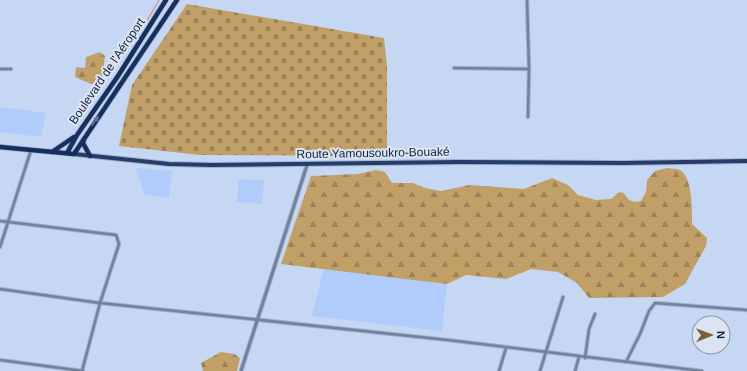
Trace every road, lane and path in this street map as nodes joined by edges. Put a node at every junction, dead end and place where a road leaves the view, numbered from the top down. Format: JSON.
{"nodes":[{"id":1,"x":166,"y":0,"type":"edge"},
{"id":2,"x":177,"y":0,"type":"edge"},
{"id":3,"x":527,"y":0,"type":"edge"},
{"id":4,"x":454,"y":68,"type":"dead end"},
{"id":5,"x":0,"y":69,"type":"edge"},
{"id":6,"x":11,"y":69,"type":"dead end"},
{"id":7,"x":529,"y":69,"type":"junction"},
{"id":8,"x":528,"y":117,"type":"dead end"},
{"id":9,"x":77,"y":135,"type":"junction"},
{"id":10,"x":84,"y":137,"type":"junction"},
{"id":11,"x":0,"y":147,"type":"edge"},
{"id":12,"x":31,"y":150,"type":"junction"},
{"id":13,"x":52,"y":152,"type":"junction"},
{"id":14,"x":67,"y":153,"type":"junction"},
{"id":15,"x":74,"y":154,"type":"junction"},
{"id":16,"x":90,"y":156,"type":"junction"},
{"id":17,"x":747,"y":160,"type":"edge"},
{"id":18,"x":307,"y":165,"type":"junction"},
{"id":19,"x":0,"y":221,"type":"edge"},
{"id":20,"x":8,"y":222,"type":"junction"},
{"id":21,"x":0,"y":248,"type":"edge"},
{"id":22,"x":0,"y":289,"type":"edge"},
{"id":23,"x":563,"y":297,"type":"dead end"},
{"id":24,"x":100,"y":303,"type":"junction"},
{"id":25,"x":747,"y":310,"type":"edge"},
{"id":26,"x":595,"y":314,"type":"dead end"},
{"id":27,"x":258,"y":319,"type":"junction"},
{"id":28,"x":506,"y":348,"type":"junction"},
{"id":29,"x":545,"y":353,"type":"junction"},
{"id":30,"x":579,"y":357,"type":"junction"},
{"id":31,"x":585,"y":358,"type":"junction"},
{"id":32,"x":0,"y":360,"type":"edge"},
{"id":33,"x":626,"y":362,"type":"junction"},
{"id":34,"x":83,"y":371,"type":"edge"},
{"id":35,"x":241,"y":371,"type":"edge"},
{"id":36,"x":499,"y":371,"type":"edge"},
{"id":37,"x":540,"y":371,"type":"edge"},
{"id":38,"x":575,"y":371,"type":"edge"},
{"id":39,"x":702,"y":371,"type":"edge"}],
"edges":[{"from":1,"to":9,"type":"highway","name":"Boulevard de l'Aéroport"},
{"from":10,"to":2,"type":"highway","name":"Boulevard de l'Aéroport","one_way":true},
{"from":3,"to":7,"type":"street"},
{"from":4,"to":7,"type":"street"},
{"from":5,"to":6,"type":"street"},
{"from":7,"to":8,"type":"street"},
{"from":9,"to":13,"type":"highway"},
{"from":9,"to":14,"type":"highway","name":"Boulevard de l'Aéroport"},
{"from":10,"to":15,"type":"highway","name":"Boulevard de l'Aéroport"},
{"from":10,"to":16,"type":"highway"},
{"from":11,"to":12,"type":"highway","name":"Route Yamousoukro-Bouaké"},
{"from":12,"to":13,"type":"highway","name":"Route Yamousoukro-Bouaké"},
{"from":12,"to":20,"type":"street"},
{"from":13,"to":14,"type":"highway","name":"Route Yamousoukro-Bouaké"},
{"from":14,"to":15,"type":"highway","name":"Route Yamousoukro-Bouaké"},
{"from":15,"to":16,"type":"main road","name":"Route Yamousoukro-Bouaké"},
{"from":16,"to":18,"type":"main road","name":"Route Yamousoukro-Bouaké"},
{"from":17,"to":18,"type":"main road","name":"Route Yamousoukro-Bouaké"},
{"from":18,"to":27,"type":"street"},
{"from":19,"to":20,"type":"street"},
{"from":20,"to":21,"type":"street"},
{"from":20,"to":24,"type":"street"},
{"from":22,"to":24,"type":"street"},
{"from":23,"to":29,"type":"street"},
{"from":24,"to":27,"type":"street"},
{"from":24,"to":34,"type":"street"},
{"from":25,"to":33,"type":"street"},
{"from":26,"to":31,"type":"street"},
{"from":27,"to":28,"type":"street"},
{"from":27,"to":35,"type":"street"},
{"from":28,"to":29,"type":"street"},
{"from":28,"to":36,"type":"street"},
{"from":29,"to":30,"type":"street"},
{"from":29,"to":37,"type":"street"},
{"from":30,"to":31,"type":"street"},
{"from":30,"to":38,"type":"street"},
{"from":31,"to":33,"type":"street"},
{"from":32,"to":34,"type":"street"},
{"from":33,"to":39,"type":"street"}]}
